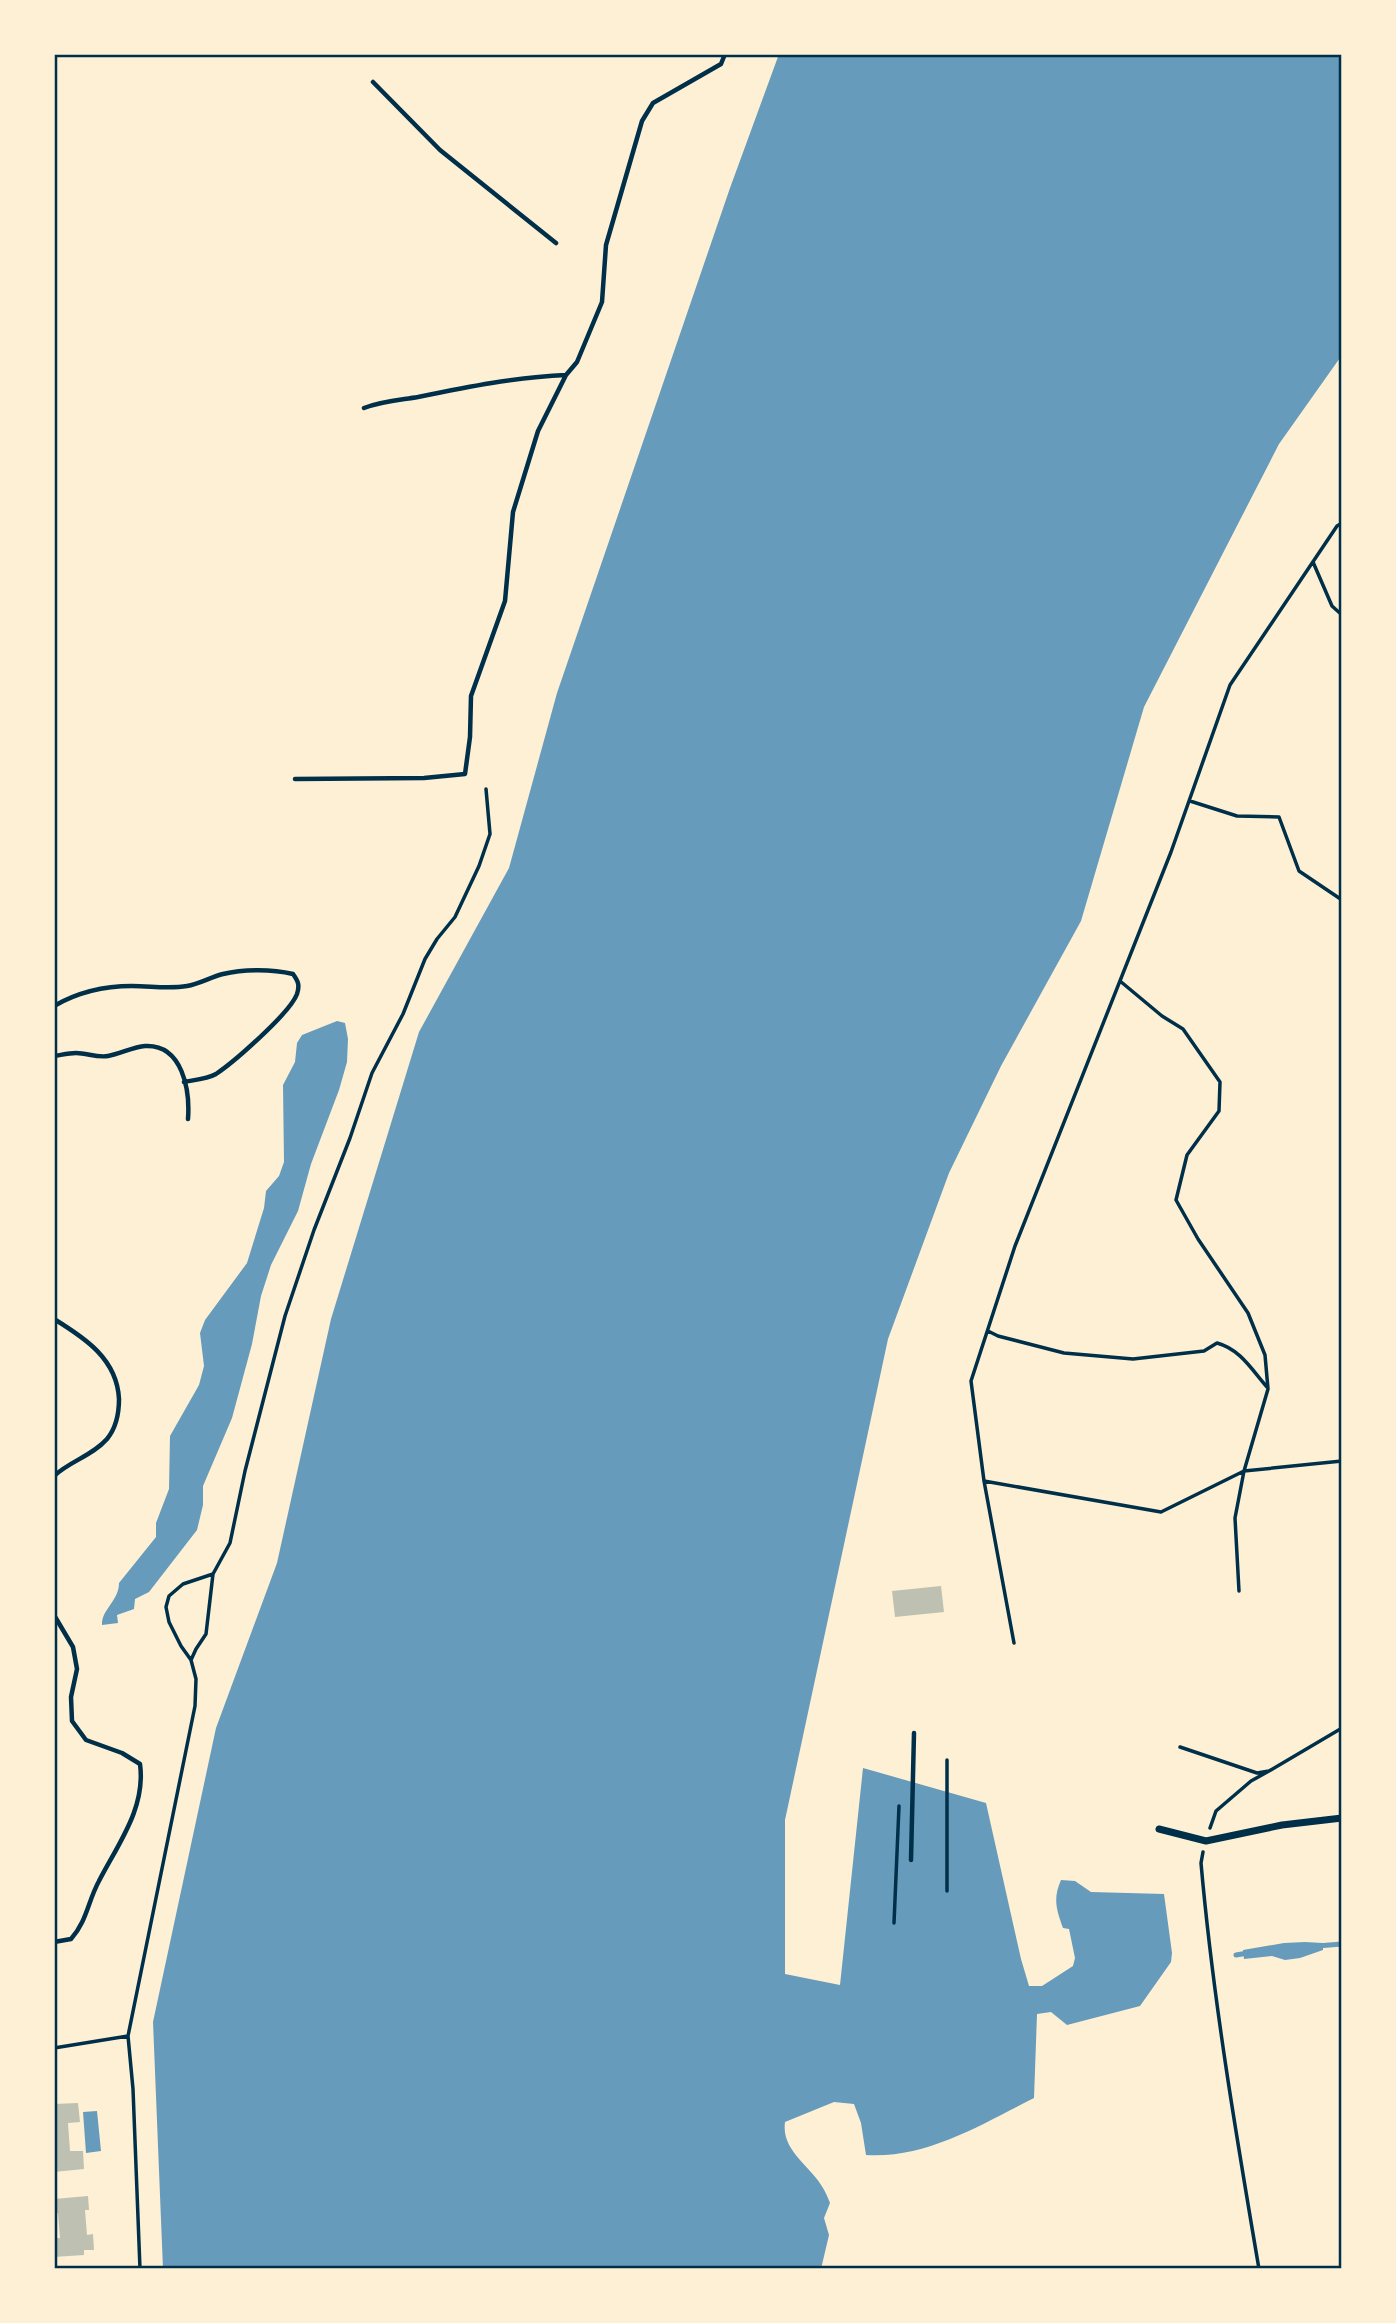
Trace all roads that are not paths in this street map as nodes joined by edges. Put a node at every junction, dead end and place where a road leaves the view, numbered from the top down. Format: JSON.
{"nodes":[{"id":1,"x":725,"y":54,"type":"edge"},
{"id":2,"x":373,"y":82,"type":"dead end"},
{"id":3,"x":556,"y":243,"type":"dead end"},
{"id":4,"x":566,"y":375,"type":"junction"},
{"id":5,"x":365,"y":408,"type":"dead end"},
{"id":6,"x":295,"y":779,"type":"dead end"},
{"id":7,"x":54,"y":1006,"type":"edge"},
{"id":8,"x":54,"y":1056,"type":"edge"},
{"id":9,"x":184,"y":1082,"type":"junction"},
{"id":10,"x":188,"y":1119,"type":"dead end"},
{"id":11,"x":54,"y":1319,"type":"edge"},
{"id":12,"x":54,"y":1476,"type":"edge"},
{"id":13,"x":54,"y":1615,"type":"edge"},
{"id":14,"x":915,"y":1733,"type":"dead end"},
{"id":15,"x":1342,"y":1818,"type":"edge"},
{"id":16,"x":1159,"y":1829,"type":"dead end"},
{"id":17,"x":911,"y":1860,"type":"dead end"},
{"id":18,"x":54,"y":1942,"type":"edge"}],
"edges":[{"from":1,"to":4,"type":"lane"},
{"from":2,"to":3,"type":"lane"},
{"from":4,"to":5,"type":"lane"},
{"from":4,"to":6,"type":"lane"},
{"from":7,"to":9,"type":"lane"},
{"from":8,"to":9,"type":"lane"},
{"from":9,"to":10,"type":"lane"},
{"from":11,"to":12,"type":"lane"},
{"from":13,"to":18,"type":"lane"},
{"from":14,"to":17,"type":"lane"},
{"from":15,"to":16,"type":"street"}]}
